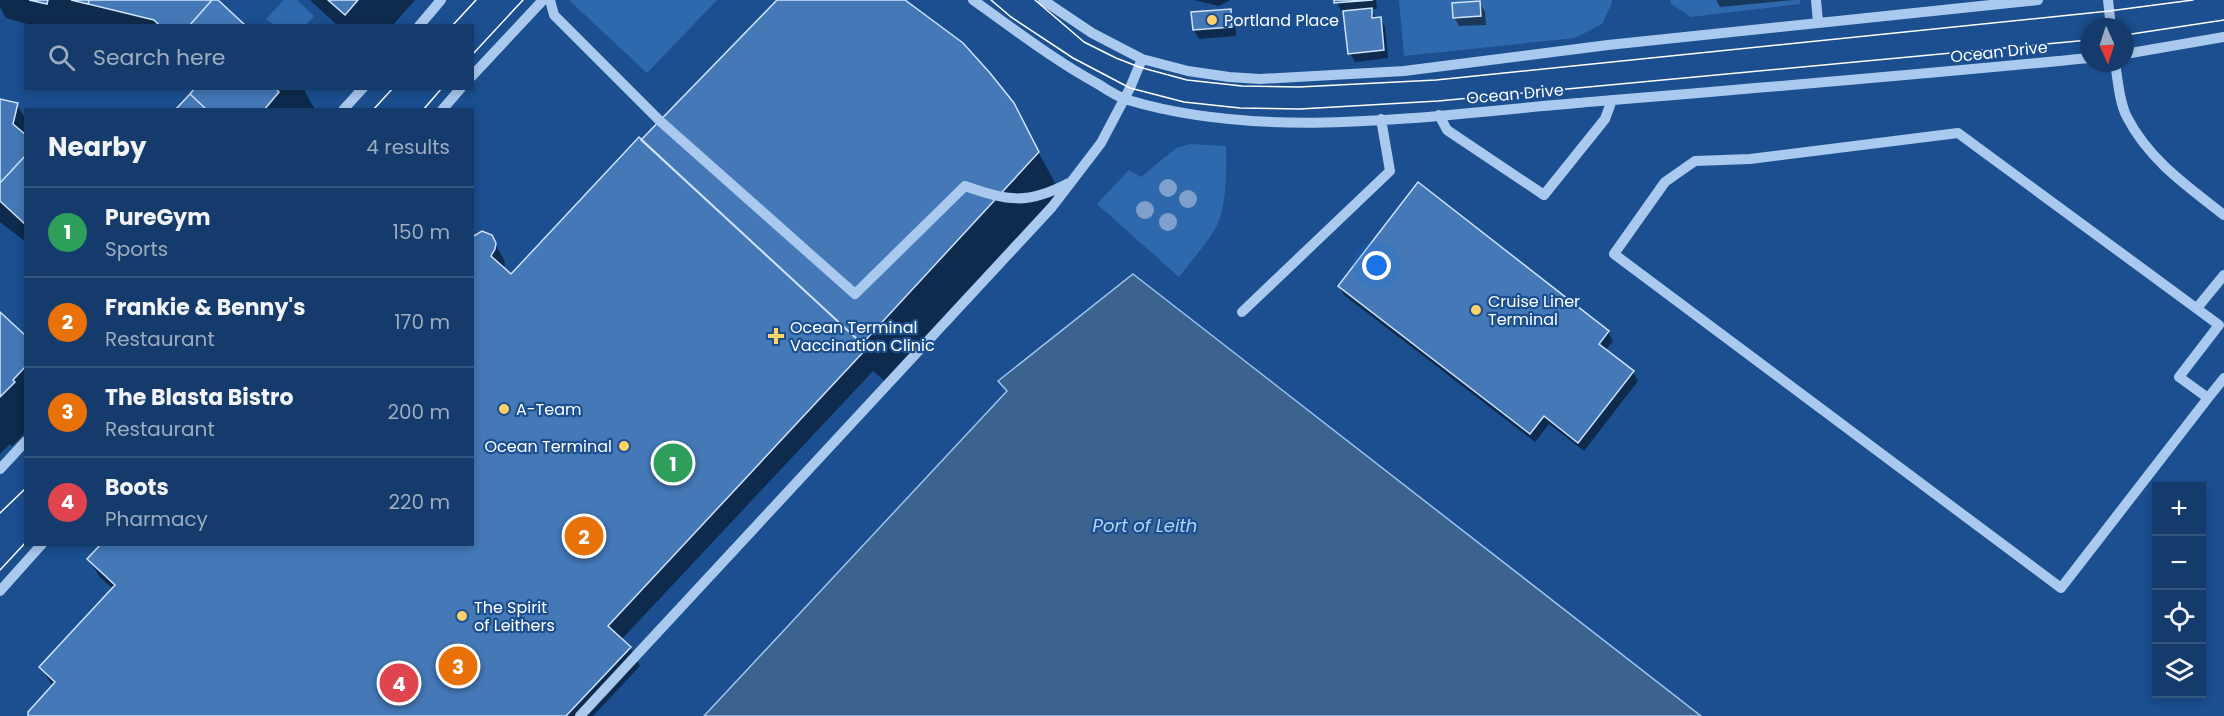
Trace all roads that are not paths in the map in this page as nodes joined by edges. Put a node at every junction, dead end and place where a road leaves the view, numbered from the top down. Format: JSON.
{"nodes":[{"id":1,"x":441,"y":0,"type":"edge"},
{"id":2,"x":543,"y":0,"type":"edge"},
{"id":3,"x":550,"y":0,"type":"edge"},
{"id":4,"x":973,"y":0,"type":"edge"},
{"id":5,"x":1043,"y":0,"type":"edge"},
{"id":6,"x":1816,"y":0,"type":"edge"},
{"id":7,"x":2038,"y":0,"type":"edge"},
{"id":8,"x":2108,"y":0,"type":"edge"},
{"id":9,"x":1933,"y":5,"type":"edge"},
{"id":10,"x":2110,"y":18,"type":"edge"},
{"id":11,"x":1818,"y":22,"type":"junction"},
{"id":12,"x":421,"y":24,"type":"edge"},
{"id":13,"x":2224,"y":37,"type":"edge"},
{"id":14,"x":2134,"y":52,"type":"edge"},
{"id":15,"x":1142,"y":59,"type":"junction"},
{"id":16,"x":2080,"y":59,"type":"edge"},
{"id":17,"x":2116,"y":72,"type":"edge"},
{"id":18,"x":474,"y":74,"type":"edge"},
{"id":19,"x":361,"y":90,"type":"edge"},
{"id":20,"x":459,"y":90,"type":"edge"},
{"id":21,"x":1125,"y":100,"type":"junction"},
{"id":22,"x":1612,"y":100,"type":"junction"},
{"id":23,"x":345,"y":108,"type":"edge"},
{"id":24,"x":444,"y":108,"type":"edge"},
{"id":25,"x":1439,"y":115,"type":"junction"},
{"id":26,"x":1381,"y":119,"type":"junction"},
{"id":27,"x":1072,"y":181,"type":"junction"},
{"id":28,"x":2224,"y":215,"type":"edge"},
{"id":29,"x":2224,"y":275,"type":"edge"},
{"id":30,"x":2197,"y":308,"type":"junction"},
{"id":31,"x":1242,"y":312,"type":"dead end"},
{"id":32,"x":2224,"y":378,"type":"edge"},
{"id":33,"x":2208,"y":398,"type":"junction"},
{"id":34,"x":24,"y":443,"type":"edge"},
{"id":35,"x":0,"y":469,"type":"edge"},
{"id":36,"x":40,"y":546,"type":"edge"},
{"id":37,"x":0,"y":591,"type":"edge"},
{"id":38,"x":580,"y":716,"type":"edge"}],
"edges":[{"from":1,"to":12,"type":"street"},
{"from":2,"to":18,"type":"street"},
{"from":3,"to":27,"type":"street"},
{"from":4,"to":21,"type":"street","name":"Ocean Drive"},
{"from":5,"to":15,"type":"street"},
{"from":6,"to":11,"type":"street"},
{"from":7,"to":9,"type":"street"},
{"from":8,"to":10,"type":"street"},
{"from":9,"to":11,"type":"street"},
{"from":11,"to":15,"type":"street"},
{"from":13,"to":14,"type":"street"},
{"from":15,"to":21,"type":"street"},
{"from":16,"to":22,"type":"street","name":"Ocean Drive"},
{"from":17,"to":28,"type":"street"},
{"from":19,"to":23,"type":"street"},
{"from":20,"to":24,"type":"street"},
{"from":21,"to":26,"type":"street","name":"Ocean Drive"},
{"from":21,"to":27,"type":"street"},
{"from":22,"to":25,"type":"street","name":"Ocean Drive"},
{"from":22,"to":25,"type":"street"},
{"from":25,"to":26,"type":"street","name":"Ocean Drive"},
{"from":26,"to":31,"type":"street"},
{"from":27,"to":38,"type":"street"},
{"from":29,"to":30,"type":"street"},
{"from":30,"to":33,"type":"street"},
{"from":30,"to":33,"type":"street"},
{"from":32,"to":33,"type":"street"},
{"from":34,"to":35,"type":"street"},
{"from":36,"to":37,"type":"street"}]}
